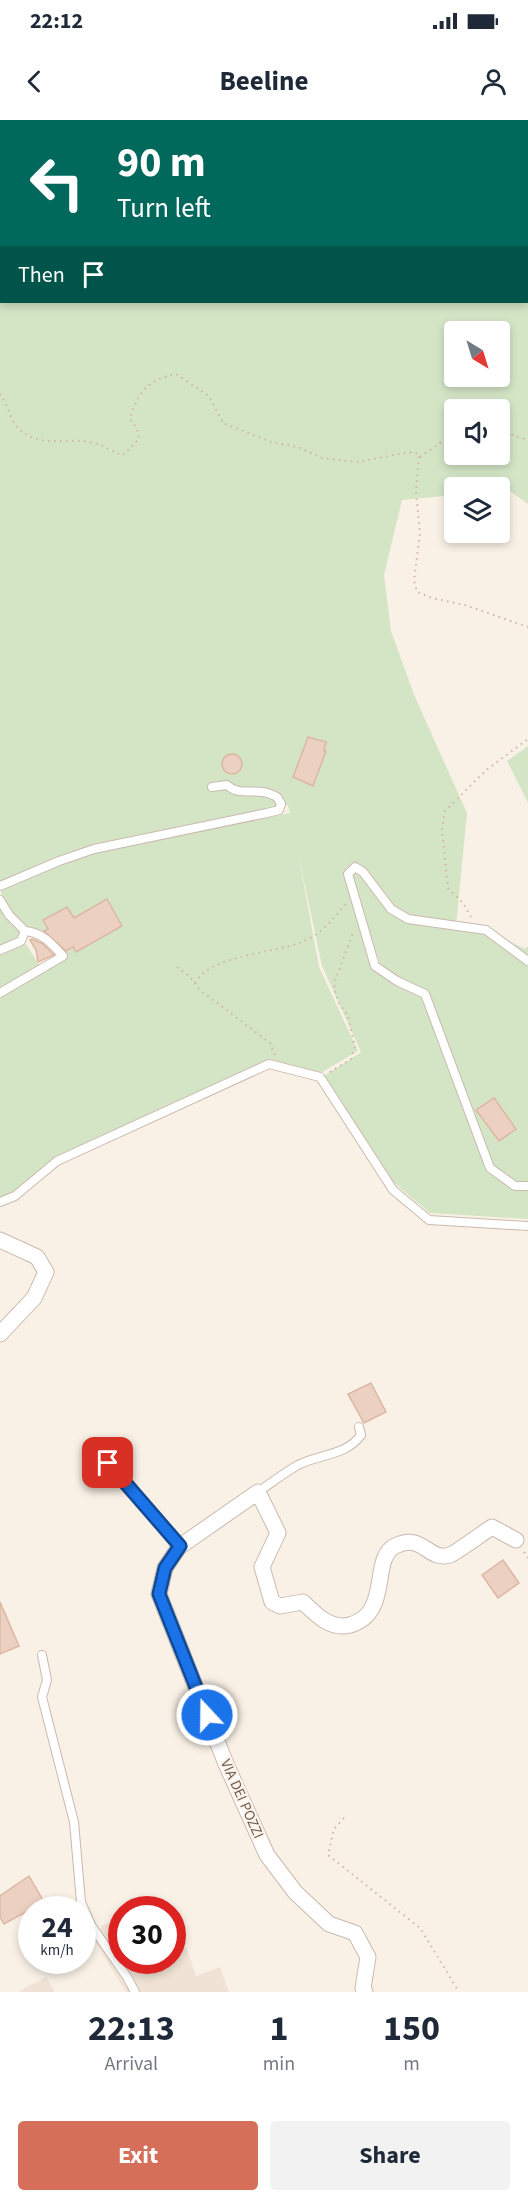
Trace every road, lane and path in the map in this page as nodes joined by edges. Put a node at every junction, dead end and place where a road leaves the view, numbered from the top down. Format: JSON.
{"nodes":[{"id":1,"x":0,"y":394,"type":"edge"},
{"id":2,"x":510,"y":434,"type":"edge"},
{"id":3,"x":444,"y":440,"type":"edge"},
{"id":4,"x":528,"y":440,"type":"edge"},
{"id":5,"x":418,"y":458,"type":"junction"},
{"id":6,"x":528,"y":627,"type":"edge"},
{"id":7,"x":528,"y":739,"type":"edge"},
{"id":8,"x":212,"y":787,"type":"dead end"},
{"id":9,"x":0,"y":886,"type":"edge"},
{"id":10,"x":354,"y":896,"type":"junction"},
{"id":11,"x":0,"y":900,"type":"edge"},
{"id":12,"x":358,"y":909,"type":"junction"},
{"id":13,"x":471,"y":928,"type":"junction"},
{"id":14,"x":25,"y":931,"type":"junction"},
{"id":15,"x":0,"y":950,"type":"edge"},
{"id":16,"x":528,"y":962,"type":"edge"},
{"id":17,"x":177,"y":967,"type":"dead end"},
{"id":18,"x":195,"y":983,"type":"junction"},
{"id":19,"x":0,"y":993,"type":"edge"},
{"id":20,"x":279,"y":1066,"type":"junction"},
{"id":21,"x":320,"y":1077,"type":"junction"},
{"id":22,"x":528,"y":1186,"type":"edge"},
{"id":23,"x":0,"y":1202,"type":"edge"},
{"id":24,"x":528,"y":1226,"type":"edge"},
{"id":25,"x":0,"y":1240,"type":"edge"},
{"id":26,"x":0,"y":1334,"type":"edge"},
{"id":27,"x":359,"y":1427,"type":"dead end"},
{"id":28,"x":108,"y":1463,"type":"dead end"},
{"id":29,"x":258,"y":1492,"type":"junction"},
{"id":30,"x":519,"y":1539,"type":"dead end"},
{"id":31,"x":180,"y":1546,"type":"junction"},
{"id":32,"x":42,"y":1655,"type":"dead end"},
{"id":33,"x":344,"y":1818,"type":"dead end"},
{"id":34,"x":135,"y":1992,"type":"edge"},
{"id":35,"x":365,"y":1992,"type":"edge"},
{"id":36,"x":459,"y":1992,"type":"edge"}],
"edges":[{"from":1,"to":5,"type":"path"},
{"from":2,"to":4,"type":"path"},
{"from":3,"to":5,"type":"path"},
{"from":5,"to":6,"type":"path"},
{"from":7,"to":13,"type":"path"},
{"from":8,"to":9,"type":"lane"},
{"from":10,"to":12,"type":"lane"},
{"from":10,"to":13,"type":"lane"},
{"from":10,"to":18,"type":"path"},
{"from":11,"to":14,"type":"lane"},
{"from":12,"to":21,"type":"path"},
{"from":12,"to":22,"type":"lane"},
{"from":13,"to":16,"type":"lane"},
{"from":14,"to":15,"type":"lane"},
{"from":14,"to":19,"type":"lane"},
{"from":17,"to":18,"type":"path"},
{"from":18,"to":20,"type":"path"},
{"from":20,"to":21,"type":"lane"},
{"from":20,"to":23,"type":"lane"},
{"from":21,"to":24,"type":"lane"},
{"from":25,"to":26,"type":"street"},
{"from":27,"to":29,"type":"lane","name":"VIA DEI POZZI"},
{"from":28,"to":31,"type":"lane"},
{"from":29,"to":30,"type":"street"},
{"from":29,"to":31,"type":"street","name":"VIA DEI POZZI"},
{"from":31,"to":35,"type":"street","name":"VIA DEI POZZI"},
{"from":32,"to":34,"type":"lane"},
{"from":33,"to":36,"type":"path"}]}
